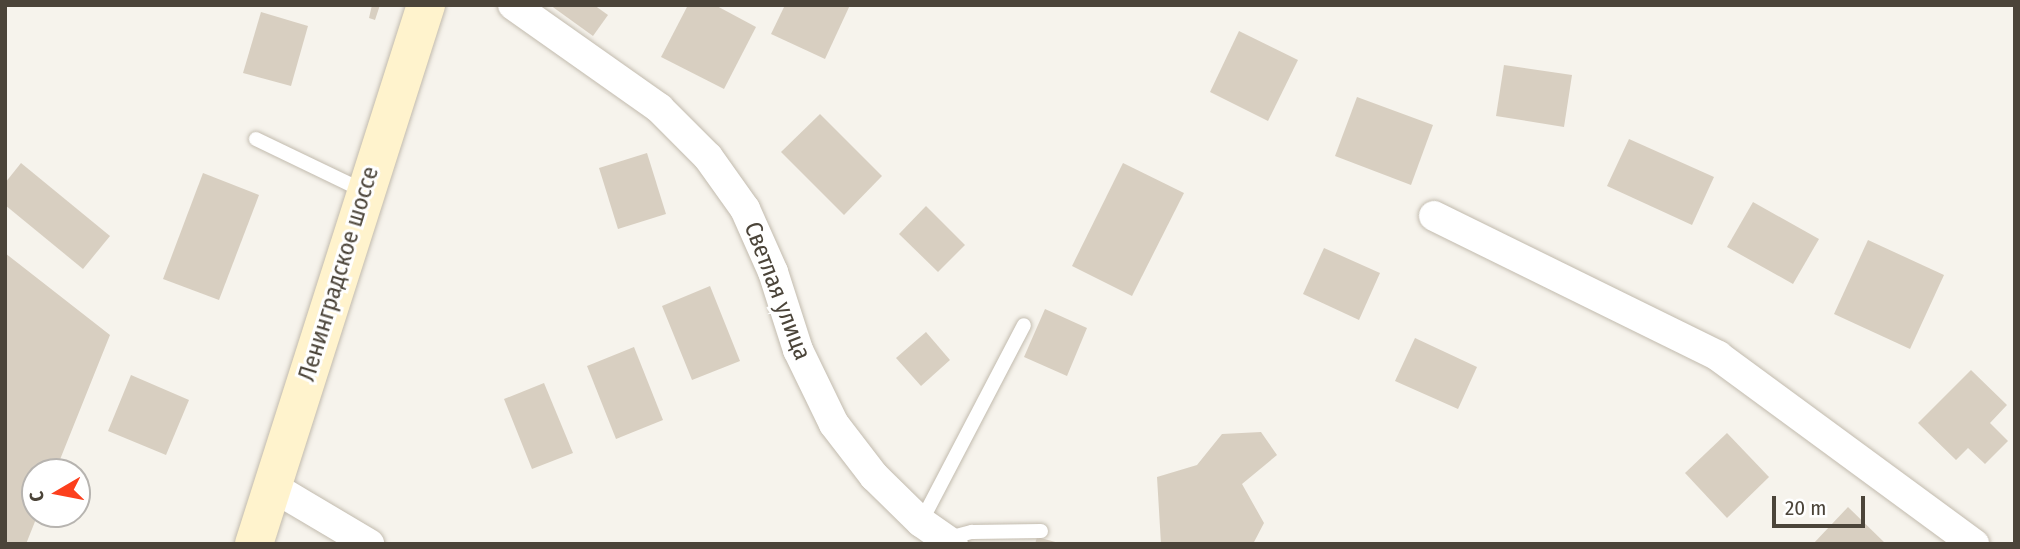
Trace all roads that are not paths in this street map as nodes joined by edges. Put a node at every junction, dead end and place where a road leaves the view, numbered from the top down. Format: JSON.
{"nodes":[{"id":1,"x":426,"y":5,"type":"edge"},
{"id":2,"x":513,"y":5,"type":"edge"},
{"id":3,"x":256,"y":139,"type":"dead end"},
{"id":4,"x":364,"y":191,"type":"junction"},
{"id":5,"x":1434,"y":216,"type":"dead end"},
{"id":6,"x":1024,"y":325,"type":"dead end"},
{"id":7,"x":273,"y":487,"type":"junction"},
{"id":8,"x":1041,"y":531,"type":"dead end"},
{"id":9,"x":939,"y":535,"type":"edge"},
{"id":10,"x":254,"y":544,"type":"edge"},
{"id":11,"x":369,"y":544,"type":"edge"},
{"id":12,"x":1974,"y":544,"type":"edge"}],
"edges":[{"from":1,"to":4,"type":"main road","name":"Ленинградское шоссе"},
{"from":2,"to":9,"type":"street","name":"Светлая улица"},
{"from":3,"to":4,"type":"lane"},
{"from":4,"to":7,"type":"main road","name":"Ленинградское шоссе"},
{"from":5,"to":12,"type":"street"},
{"from":6,"to":9,"type":"lane"},
{"from":7,"to":10,"type":"main road","name":"Ленинградское шоссе"},
{"from":7,"to":11,"type":"street"},
{"from":8,"to":9,"type":"lane"}]}
